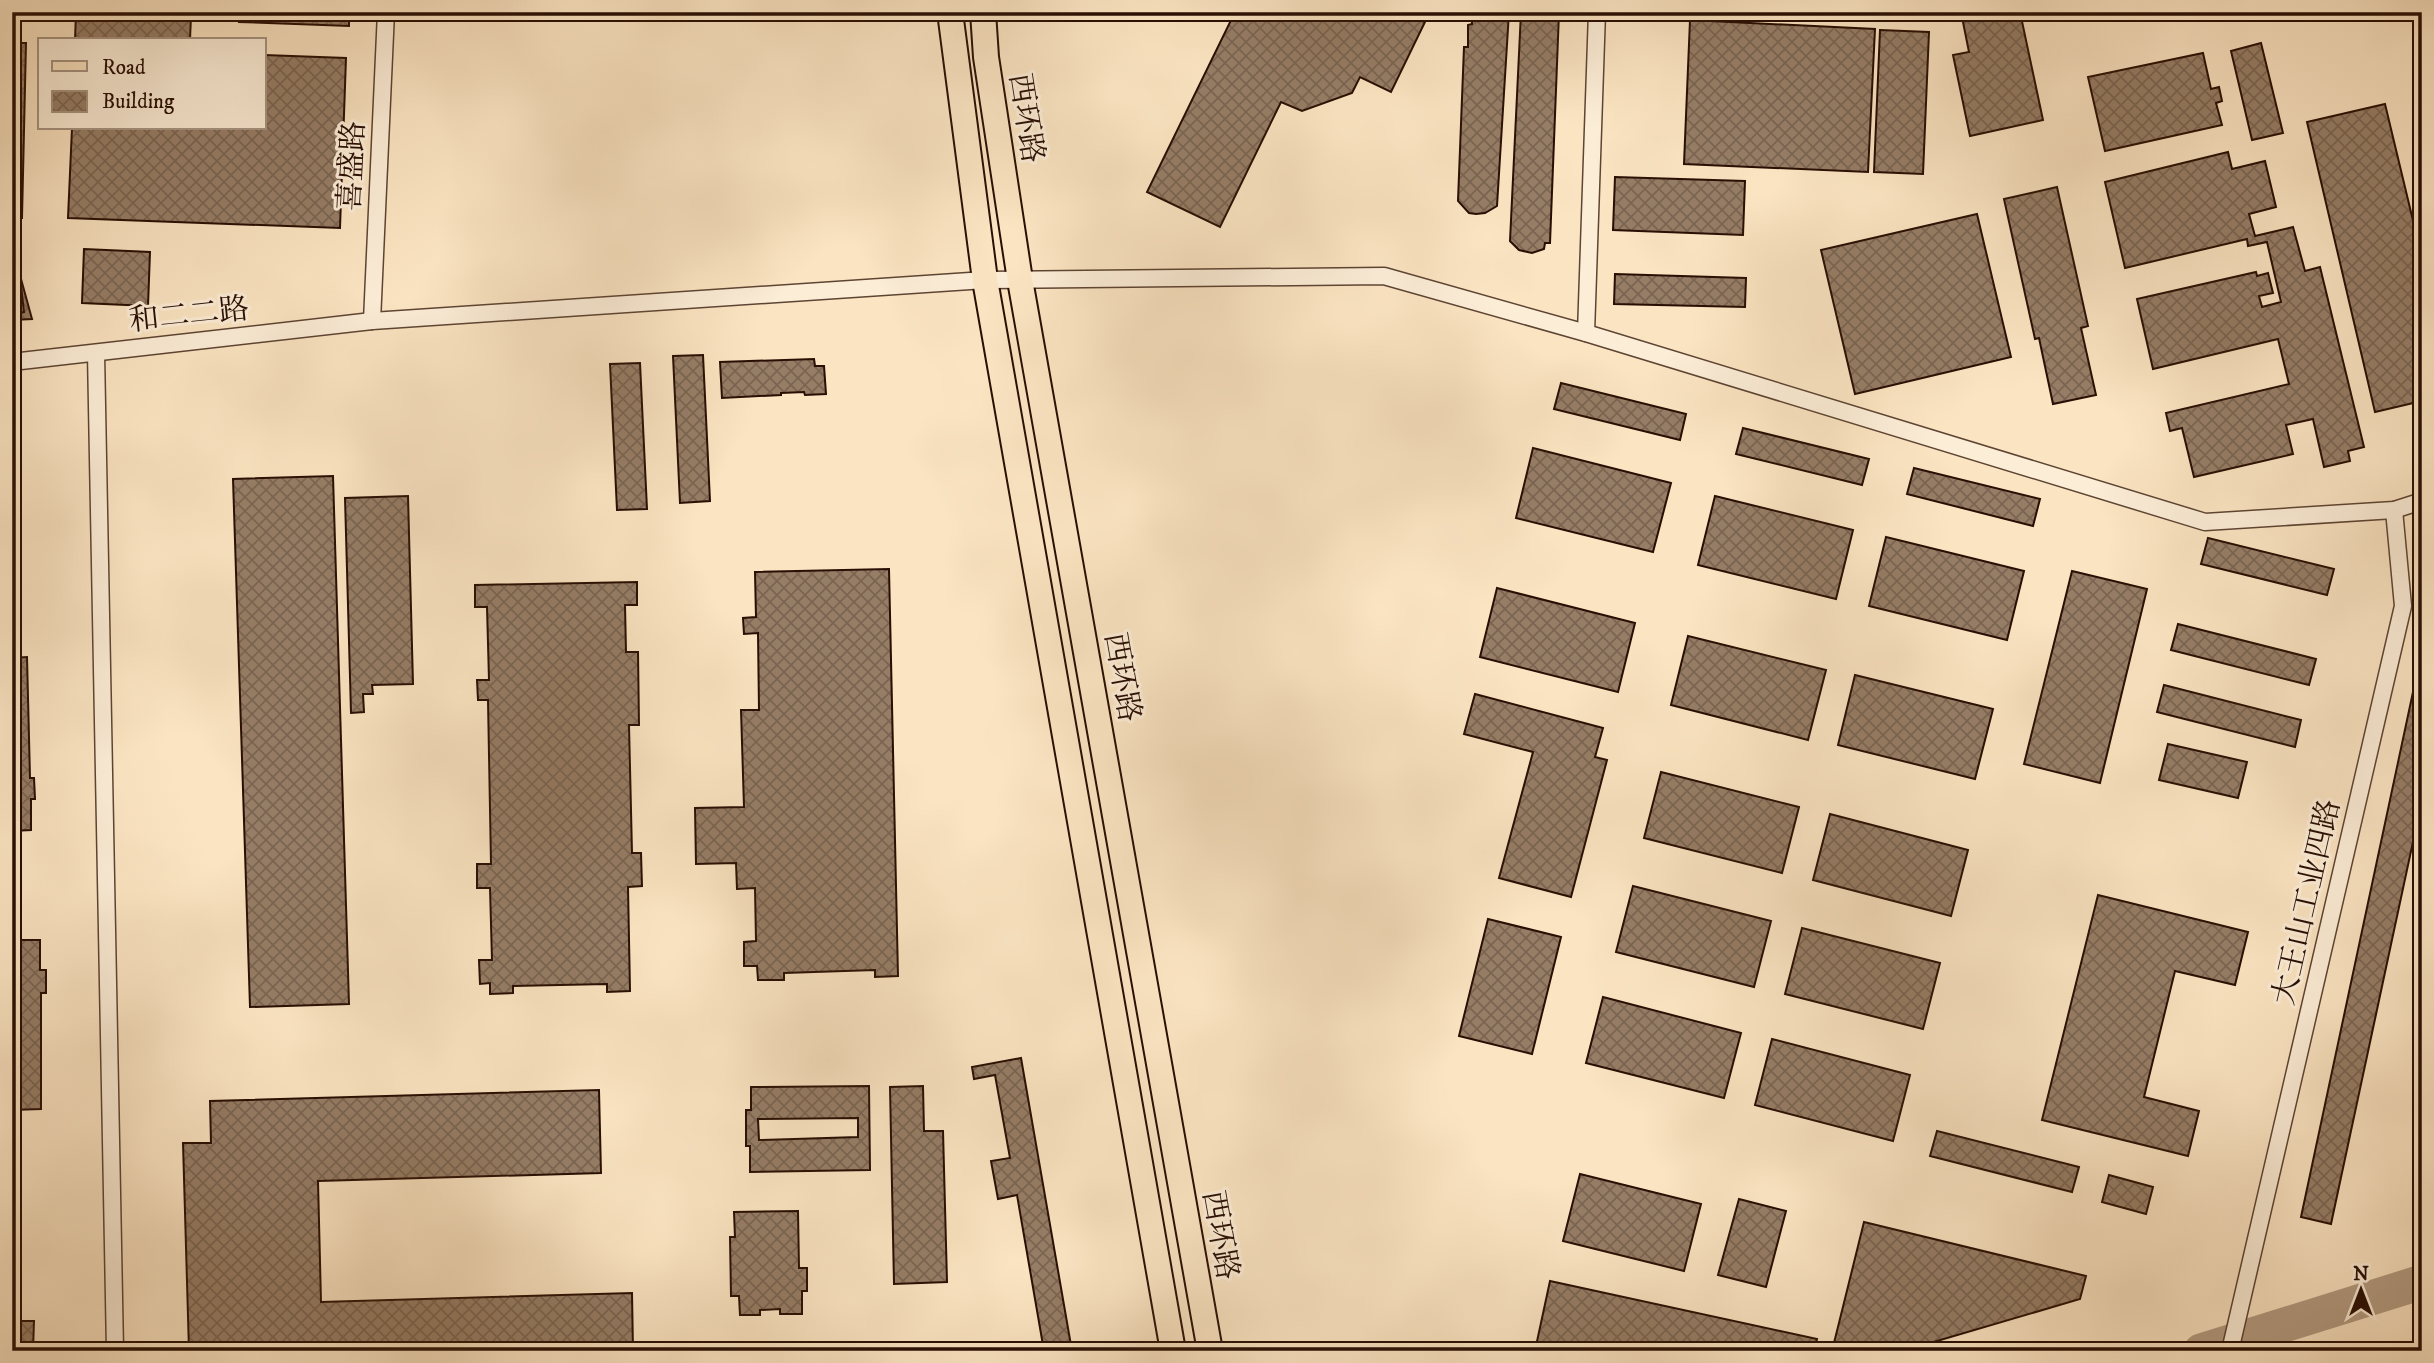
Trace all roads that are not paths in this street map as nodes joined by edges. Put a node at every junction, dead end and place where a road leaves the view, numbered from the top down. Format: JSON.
{"nodes":[{"id":1,"x":386,"y":12,"type":"edge"},
{"id":2,"x":950,"y":12,"type":"edge"},
{"id":3,"x":983,"y":12,"type":"edge"},
{"id":4,"x":1597,"y":12,"type":"edge"},
{"id":5,"x":985,"y":280,"type":"junction"},
{"id":6,"x":1020,"y":280,"type":"junction"},
{"id":7,"x":372,"y":321,"type":"junction"},
{"id":8,"x":1586,"y":333,"type":"junction"},
{"id":9,"x":96,"y":353,"type":"junction"},
{"id":10,"x":12,"y":362,"type":"edge"},
{"id":11,"x":2422,"y":501,"type":"edge"},
{"id":12,"x":2393,"y":510,"type":"junction"},
{"id":13,"x":115,"y":1351,"type":"edge"},
{"id":14,"x":1173,"y":1351,"type":"edge"},
{"id":15,"x":1210,"y":1351,"type":"edge"},
{"id":16,"x":2230,"y":1351,"type":"edge"}],
"edges":[{"from":1,"to":7,"type":"street","name":"喜盛路"},
{"from":2,"to":5,"type":"main road"},
{"from":3,"to":6,"type":"main road","name":"西环路"},
{"from":4,"to":8,"type":"street"},
{"from":5,"to":6,"type":"street","name":"和二二路"},
{"from":5,"to":7,"type":"street","name":"和二二路"},
{"from":5,"to":14,"type":"main road"},
{"from":6,"to":8,"type":"street","name":"和二二路"},
{"from":6,"to":15,"type":"main road","name":"西环路"},
{"from":7,"to":9,"type":"street","name":"和二二路"},
{"from":8,"to":12,"type":"street","name":"和二二路"},
{"from":9,"to":10,"type":"street","name":"和二二路"},
{"from":9,"to":13,"type":"street"},
{"from":11,"to":12,"type":"street","name":"和二二路"},
{"from":12,"to":16,"type":"street","name":"大王山工业四路"}]}
